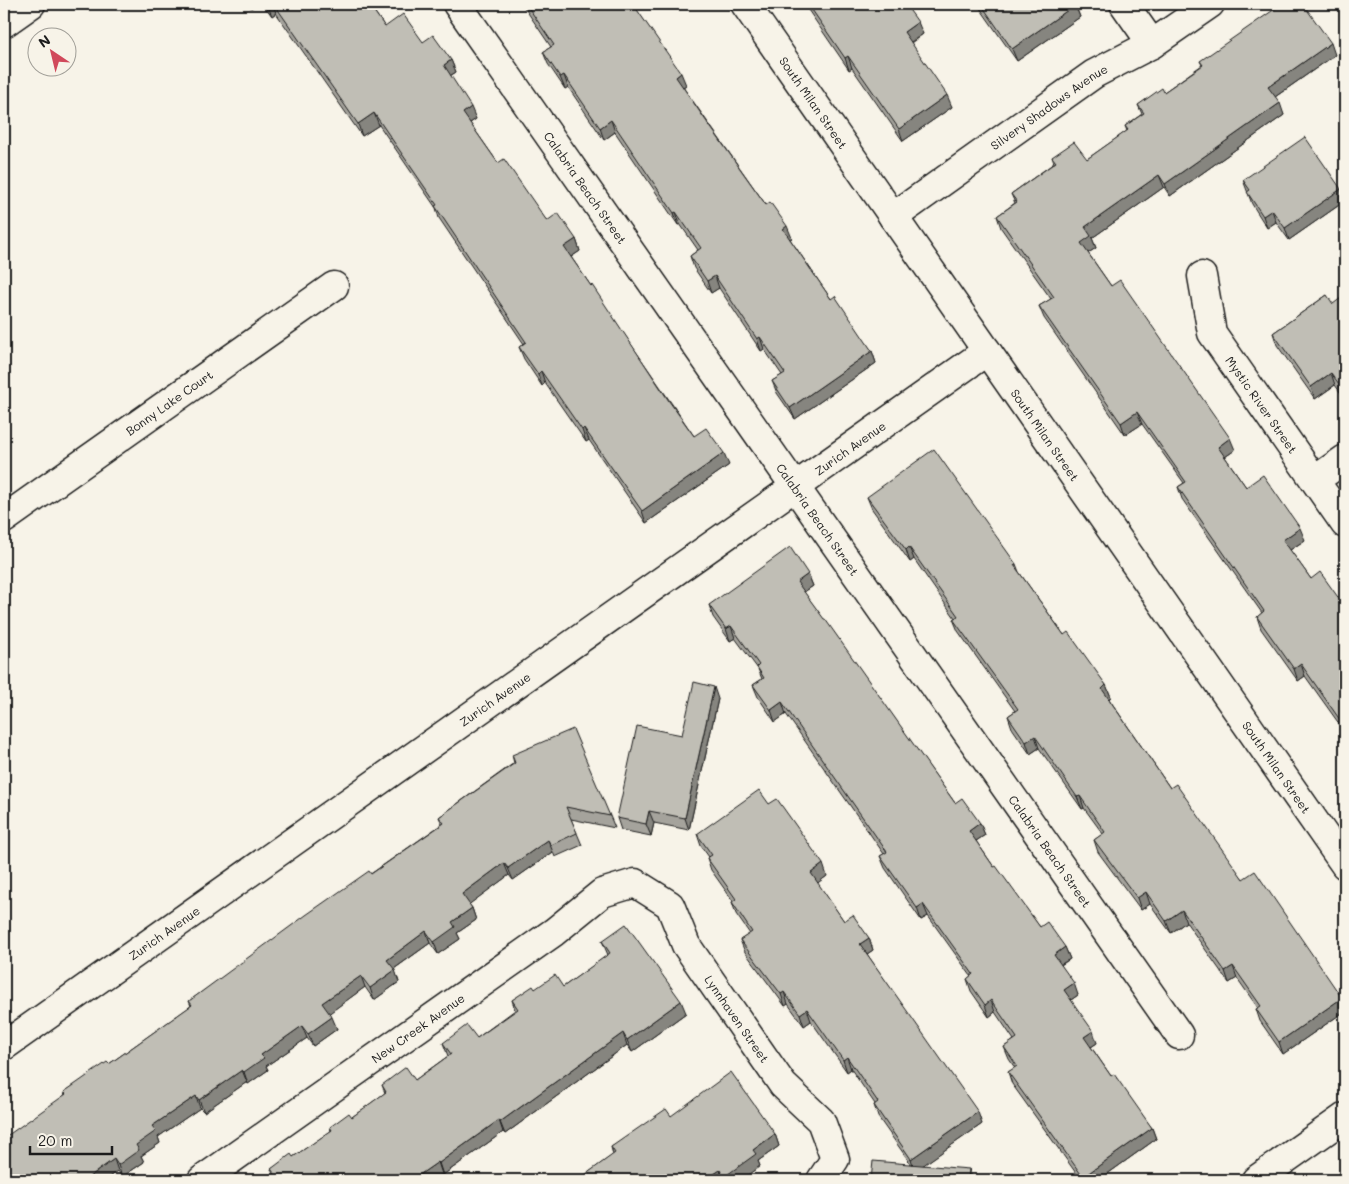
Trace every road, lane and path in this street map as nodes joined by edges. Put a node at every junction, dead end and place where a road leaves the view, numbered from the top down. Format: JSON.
{"nodes":[{"id":1,"x":31,"y":4,"type":"edge"},
{"id":2,"x":457,"y":4,"type":"edge"},
{"id":3,"x":745,"y":4,"type":"edge"},
{"id":4,"x":1124,"y":4,"type":"edge"},
{"id":5,"x":1210,"y":4,"type":"edge"},
{"id":6,"x":4,"y":23,"type":"edge"},
{"id":7,"x":1152,"y":44,"type":"junction"},
{"id":8,"x":893,"y":218,"type":"junction"},
{"id":9,"x":1202,"y":276,"type":"dead end"},
{"id":10,"x":334,"y":286,"type":"dead end"},
{"id":11,"x":987,"y":351,"type":"junction"},
{"id":12,"x":1345,"y":458,"type":"edge"},
{"id":13,"x":1315,"y":480,"type":"junction"},
{"id":14,"x":796,"y":488,"type":"junction"},
{"id":15,"x":4,"y":518,"type":"edge"},
{"id":16,"x":1345,"y":524,"type":"edge"},
{"id":17,"x":1345,"y":865,"type":"edge"},
{"id":18,"x":635,"y":883,"type":"joint"},
{"id":19,"x":1178,"y":1035,"type":"dead end"},
{"id":20,"x":4,"y":1046,"type":"edge"},
{"id":21,"x":1345,"y":1117,"type":"edge"},
{"id":22,"x":828,"y":1169,"type":"edge"},
{"id":23,"x":202,"y":1180,"type":"edge"},
{"id":24,"x":1256,"y":1180,"type":"edge"}],
"edges":[{"from":1,"to":6,"type":"street"},
{"from":2,"to":14,"type":"street","name":"Calabria Beach Street"},
{"from":3,"to":8,"type":"street","name":"South Milan Street"},
{"from":4,"to":7,"type":"street"},
{"from":5,"to":7,"type":"street","name":"Silvery Shadows Avenue"},
{"from":7,"to":8,"type":"street","name":"Silvery Shadows Avenue"},
{"from":8,"to":11,"type":"street","name":"South Milan Street"},
{"from":9,"to":13,"type":"street","name":"Mystic River Street"},
{"from":10,"to":15,"type":"street","name":"Bonny Lake Court"},
{"from":11,"to":14,"type":"street","name":"Zurich Avenue"},
{"from":11,"to":17,"type":"street","name":"South Milan Street"},
{"from":12,"to":13,"type":"street"},
{"from":13,"to":16,"type":"street","name":"Mystic River Street"},
{"from":14,"to":19,"type":"street","name":"Calabria Beach Street"},
{"from":14,"to":20,"type":"street","name":"Zurich Avenue"},
{"from":18,"to":22,"type":"street","name":"Lynnhaven Street"},
{"from":18,"to":23,"type":"street","name":"New Creek Avenue"},
{"from":21,"to":24,"type":"street"}]}
